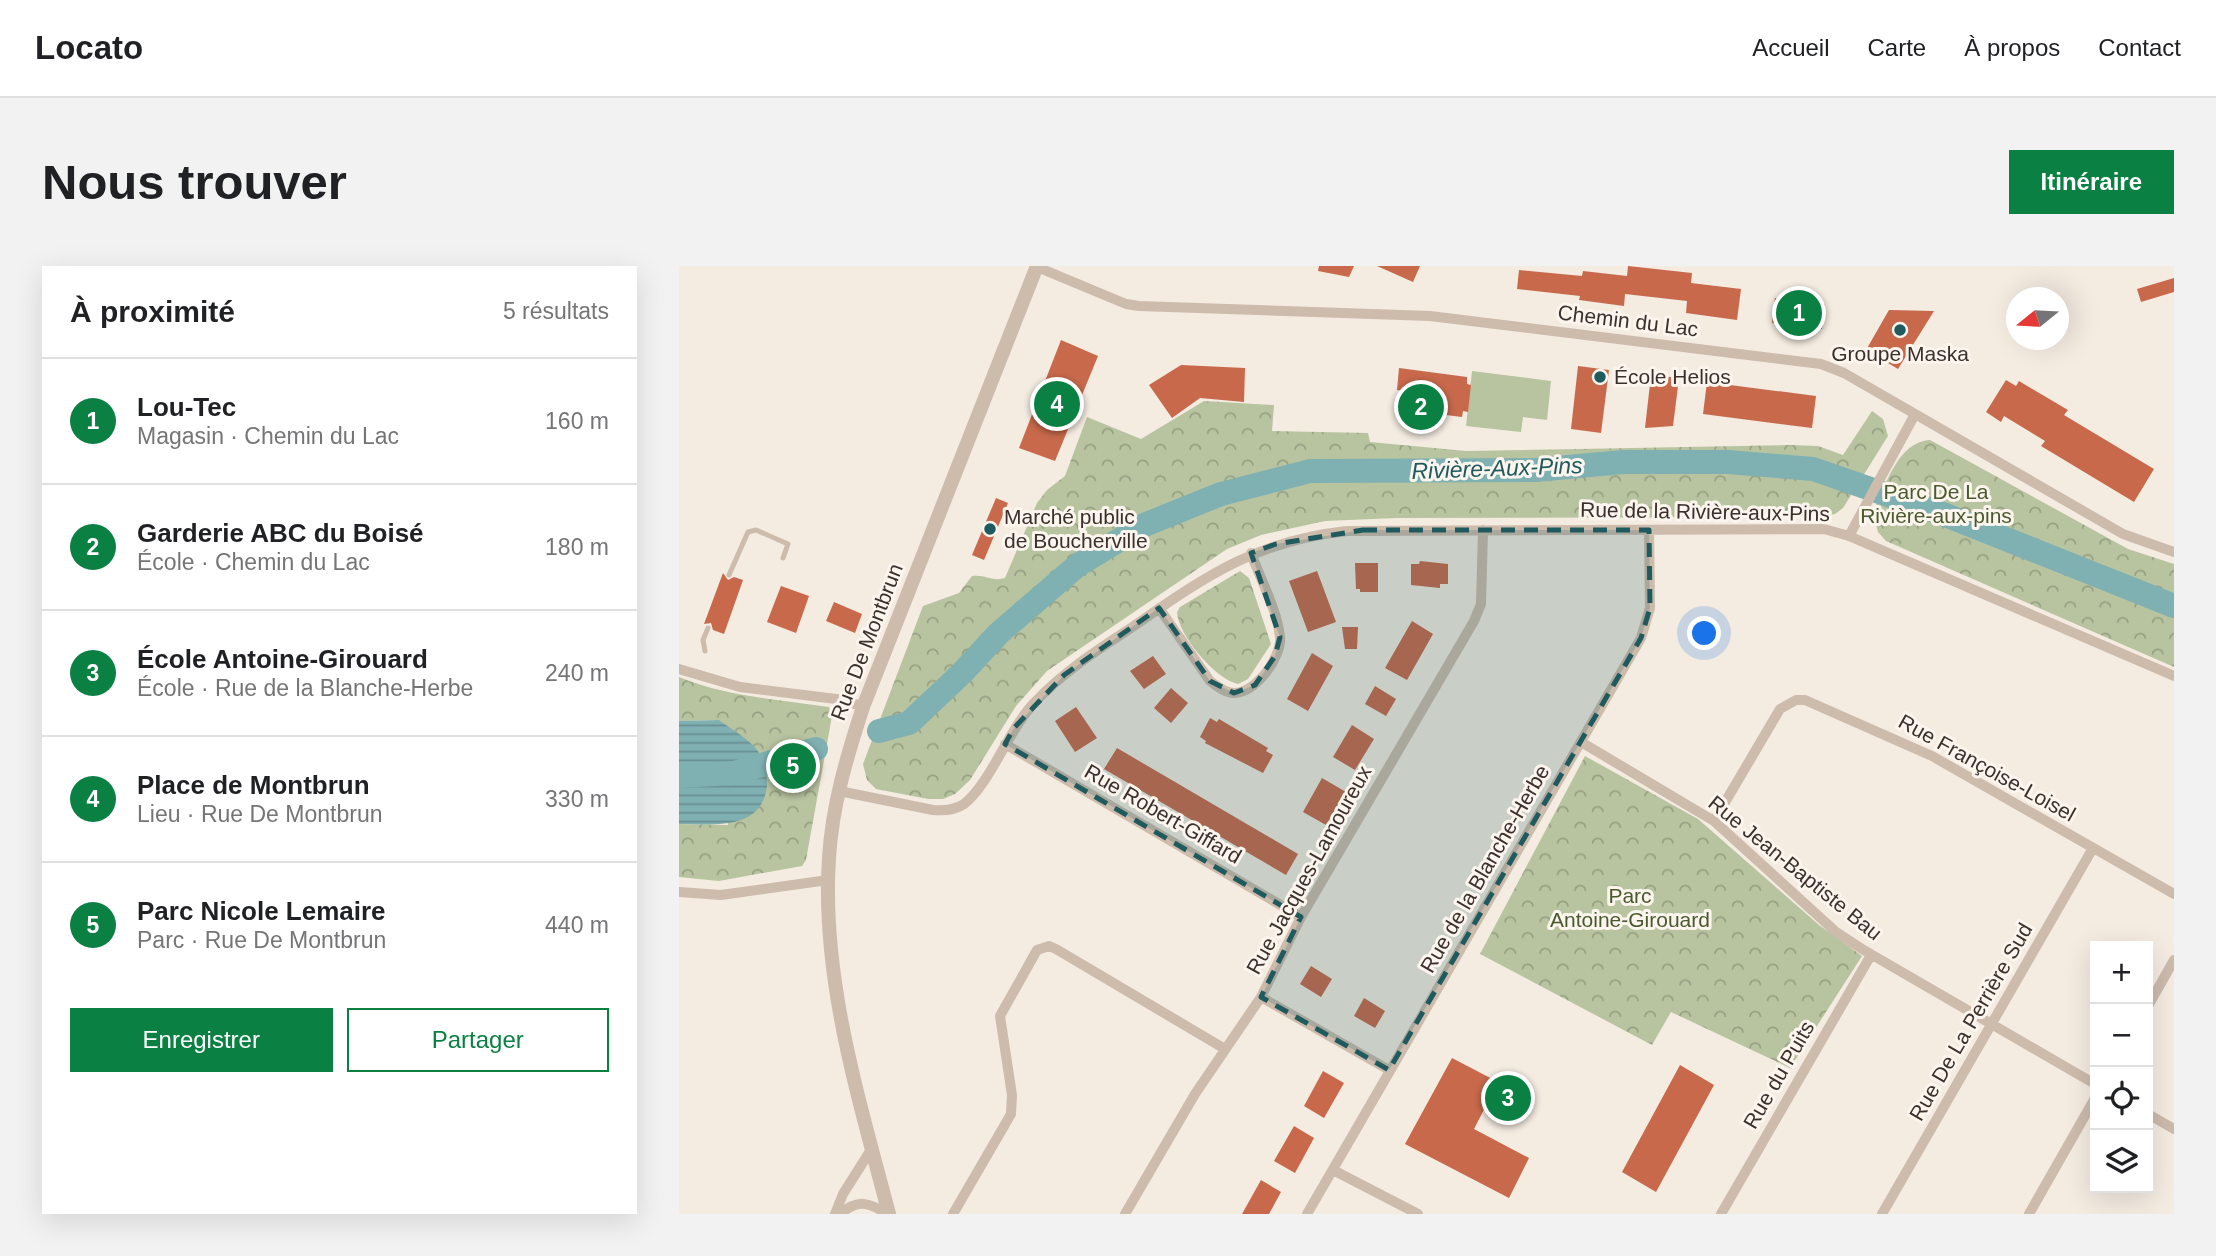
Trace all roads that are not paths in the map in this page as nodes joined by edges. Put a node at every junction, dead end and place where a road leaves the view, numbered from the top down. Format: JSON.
{"nodes":[{"id":1,"x":1037,"y":267,"type":"edge"},
{"id":2,"x":1914,"y":416,"type":"junction"},
{"id":3,"x":1483,"y":530,"type":"junction"},
{"id":4,"x":1649,"y":530,"type":"junction"},
{"id":5,"x":1849,"y":536,"type":"junction"},
{"id":6,"x":2174,"y":552,"type":"edge"},
{"id":7,"x":1251,"y":553,"type":"junction"},
{"id":8,"x":783,"y":558,"type":"dead end"},
{"id":9,"x":729,"y":575,"type":"dead end"},
{"id":10,"x":1159,"y":608,"type":"junction"},
{"id":11,"x":708,"y":628,"type":"dead end"},
{"id":12,"x":705,"y":651,"type":"dead end"},
{"id":13,"x":679,"y":668,"type":"edge"},
{"id":14,"x":2174,"y":676,"type":"edge"},
{"id":15,"x":863,"y":707,"type":"junction"},
{"id":16,"x":1581,"y":742,"type":"junction"},
{"id":17,"x":1005,"y":744,"type":"junction"},
{"id":18,"x":839,"y":790,"type":"junction"},
{"id":19,"x":1714,"y":821,"type":"junction"},
{"id":20,"x":2093,"y":848,"type":"junction"},
{"id":21,"x":828,"y":880,"type":"junction"},
{"id":22,"x":679,"y":892,"type":"edge"},
{"id":23,"x":2174,"y":894,"type":"edge"},
{"id":24,"x":1301,"y":917,"type":"junction"},
{"id":25,"x":1871,"y":955,"type":"junction"},
{"id":26,"x":2174,"y":960,"type":"edge"},
{"id":27,"x":1261,"y":997,"type":"junction"},
{"id":28,"x":2149,"y":1004,"type":"edge"},
{"id":29,"x":1991,"y":1026,"type":"junction"},
{"id":30,"x":1225,"y":1049,"type":"junction"},
{"id":31,"x":1389,"y":1070,"type":"junction"},
{"id":32,"x":2090,"y":1081,"type":"edge"},
{"id":33,"x":2090,"y":1107,"type":"edge"},
{"id":34,"x":2153,"y":1117,"type":"edge"},
{"id":35,"x":2174,"y":1129,"type":"edge"},
{"id":36,"x":872,"y":1148,"type":"junction"},
{"id":37,"x":1333,"y":1170,"type":"junction"},
{"id":38,"x":838,"y":1214,"type":"edge"},
{"id":39,"x":888,"y":1214,"type":"edge"},
{"id":40,"x":953,"y":1214,"type":"edge"},
{"id":41,"x":1125,"y":1214,"type":"edge"},
{"id":42,"x":1307,"y":1214,"type":"edge"},
{"id":43,"x":1418,"y":1214,"type":"edge"},
{"id":44,"x":1721,"y":1214,"type":"edge"},
{"id":45,"x":1882,"y":1214,"type":"edge"},
{"id":46,"x":2029,"y":1214,"type":"edge"}],
"edges":[{"from":1,"to":2,"type":"street","name":"Chemin du Lac"},
{"from":1,"to":15,"type":"street","name":"Rue De Montbrun"},
{"from":2,"to":5,"type":"street"},
{"from":2,"to":6,"type":"street","name":"Chemin du Lac"},
{"from":3,"to":4,"type":"street","name":"Rue de la Rivière-aux-Pins"},
{"from":3,"to":7,"type":"street","name":"Rue de la Rivière-aux-Pins"},
{"from":3,"to":24,"type":"street","name":"Rue Jacques-Lamoureux"},
{"from":4,"to":5,"type":"street","name":"Rue de la Rivière-aux-Pins"},
{"from":4,"to":16,"type":"street","name":"Rue de la Blanche-Herbe"},
{"from":5,"to":14,"type":"street","name":"Rue de la Rivière-aux-Pins"},
{"from":7,"to":10,"type":"street","name":"Rue de la Rivière-aux-Pins"},
{"from":7,"to":10,"type":"street"},
{"from":8,"to":9,"type":"lane"},
{"from":10,"to":17,"type":"street","name":"Rue de la Rivière-aux-Pins"},
{"from":11,"to":12,"type":"lane"},
{"from":13,"to":15,"type":"street"},
{"from":15,"to":18,"type":"street","name":"Rue De Montbrun"},
{"from":16,"to":19,"type":"street","name":"Rue Jean-Baptiste Bau"},
{"from":16,"to":31,"type":"street","name":"Rue de la Blanche-Herbe"},
{"from":17,"to":18,"type":"street","name":"Rue de la Rivière-aux-Pins"},
{"from":17,"to":24,"type":"street","name":"Rue Robert-Giffard"},
{"from":18,"to":21,"type":"street","name":"Rue De Montbrun"},
{"from":19,"to":20,"type":"street","name":"Rue Françoise-Loisel"},
{"from":19,"to":25,"type":"street","name":"Rue Jean-Baptiste Bau"},
{"from":20,"to":23,"type":"street","name":"Rue Françoise-Loisel"},
{"from":20,"to":29,"type":"street","name":"Rue De La Perrière Sud"},
{"from":21,"to":22,"type":"street"},
{"from":21,"to":36,"type":"street","name":"Rue De Montbrun"},
{"from":24,"to":27,"type":"street","name":"Rue Jacques-Lamoureux"},
{"from":25,"to":29,"type":"street","name":"Rue Jean-Baptiste Bau"},
{"from":25,"to":44,"type":"street","name":"Rue du Puits"},
{"from":26,"to":28,"type":"street"},
{"from":27,"to":30,"type":"street","name":"Rue Jacques-Lamoureux"},
{"from":27,"to":31,"type":"street"},
{"from":29,"to":32,"type":"street","name":"Rue Jean-Baptiste Bau"},
{"from":29,"to":45,"type":"street","name":"Rue De La Perrière Sud"},
{"from":30,"to":40,"type":"street"},
{"from":30,"to":41,"type":"street","name":"Rue Jacques-Lamoureux"},
{"from":31,"to":37,"type":"street","name":"Rue de la Blanche-Herbe"},
{"from":33,"to":46,"type":"street"},
{"from":34,"to":35,"type":"street"},
{"from":36,"to":38,"type":"street"},
{"from":36,"to":39,"type":"street","name":"Rue De Montbrun"},
{"from":37,"to":42,"type":"street","name":"Rue de la Blanche-Herbe"},
{"from":37,"to":43,"type":"street"},
{"from":38,"to":39,"type":"street"}]}
